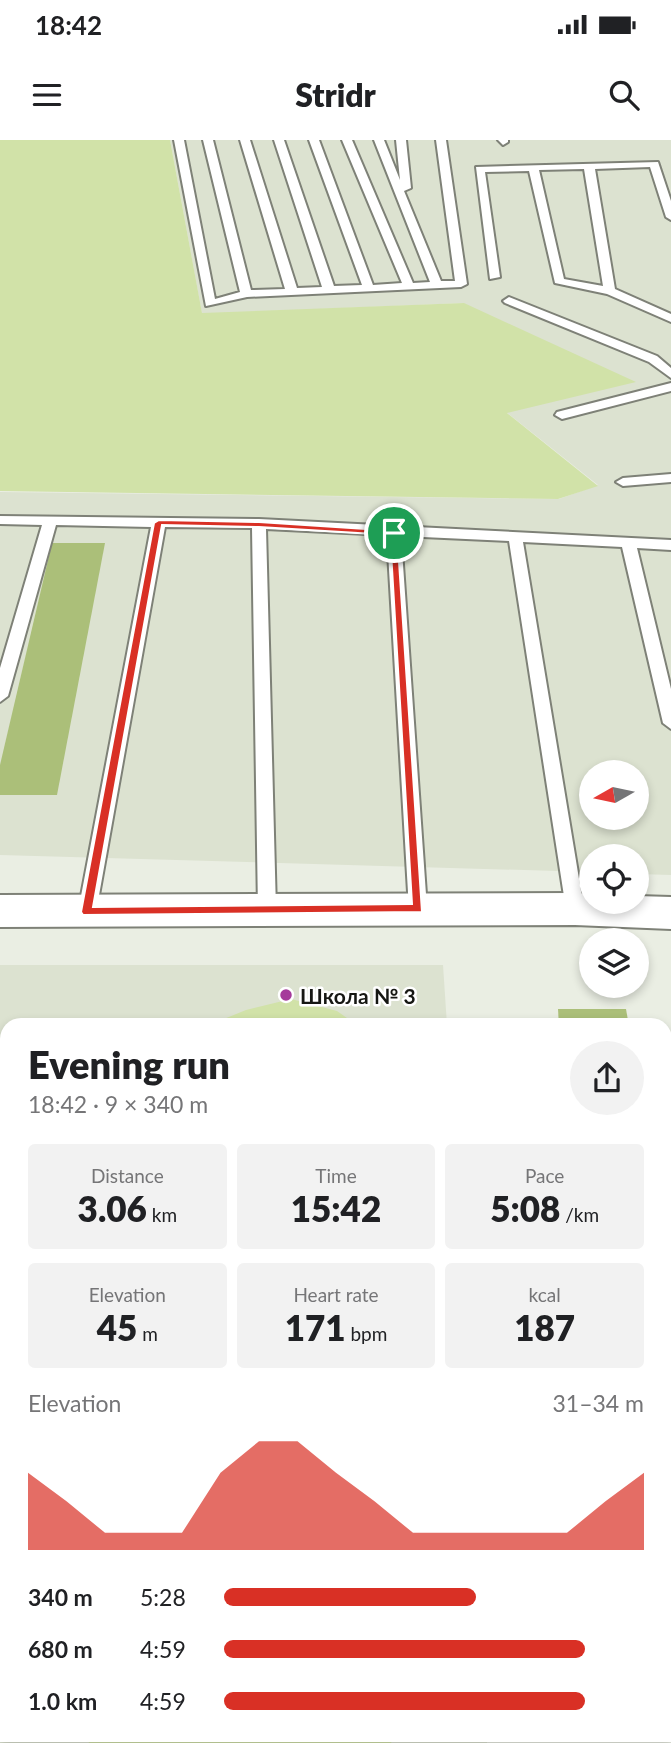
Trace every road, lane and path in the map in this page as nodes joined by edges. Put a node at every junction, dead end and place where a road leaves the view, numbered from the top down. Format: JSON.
{"nodes":[{"id":1,"x":179,"y":140,"type":"edge"},
{"id":2,"x":208,"y":140,"type":"edge"},
{"id":3,"x":245,"y":140,"type":"edge"},
{"id":4,"x":279,"y":140,"type":"edge"},
{"id":5,"x":314,"y":140,"type":"edge"},
{"id":6,"x":348,"y":140,"type":"edge"},
{"id":7,"x":379,"y":140,"type":"edge"},
{"id":8,"x":401,"y":140,"type":"edge"},
{"id":9,"x":440,"y":140,"type":"edge"},
{"id":10,"x":589,"y":166,"type":"junction"},
{"id":11,"x":533,"y":168,"type":"junction"},
{"id":12,"x":408,"y":211,"type":"junction"},
{"id":13,"x":671,"y":218,"type":"edge"},
{"id":14,"x":494,"y":277,"type":"dead end"},
{"id":15,"x":438,"y":285,"type":"junction"},
{"id":16,"x":409,"y":286,"type":"junction"},
{"id":17,"x":369,"y":288,"type":"junction"},
{"id":18,"x":329,"y":290,"type":"junction"},
{"id":19,"x":610,"y":290,"type":"junction"},
{"id":20,"x":292,"y":292,"type":"junction"},
{"id":21,"x":246,"y":294,"type":"junction"},
{"id":22,"x":509,"y":301,"type":"dead end"},
{"id":23,"x":671,"y":318,"type":"edge"},
{"id":24,"x":671,"y":374,"type":"edge"},
{"id":25,"x":671,"y":387,"type":"edge"},
{"id":26,"x":562,"y":415,"type":"dead end"},
{"id":27,"x":671,"y":478,"type":"edge"},
{"id":28,"x":623,"y":482,"type":"dead end"},
{"id":29,"x":0,"y":520,"type":"edge"},
{"id":30,"x":50,"y":521,"type":"junction"},
{"id":31,"x":159,"y":523,"type":"junction"},
{"id":32,"x":259,"y":524,"type":"junction"},
{"id":33,"x":394,"y":533,"type":"junction"},
{"id":34,"x":515,"y":536,"type":"junction"},
{"id":35,"x":629,"y":545,"type":"junction"},
{"id":36,"x":671,"y":545,"type":"edge"},
{"id":37,"x":0,"y":696,"type":"edge"},
{"id":38,"x":671,"y":723,"type":"edge"},
{"id":39,"x":418,"y":909,"type":"junction"},
{"id":40,"x":575,"y":909,"type":"junction"},
{"id":41,"x":267,"y":910,"type":"junction"},
{"id":42,"x":0,"y":911,"type":"edge"},
{"id":43,"x":87,"y":912,"type":"junction"},
{"id":44,"x":671,"y":913,"type":"edge"}],
"edges":[{"from":1,"to":21,"type":"lane"},
{"from":2,"to":21,"type":"lane"},
{"from":3,"to":20,"type":"lane"},
{"from":4,"to":18,"type":"lane"},
{"from":5,"to":17,"type":"lane"},
{"from":6,"to":16,"type":"lane"},
{"from":7,"to":12,"type":"lane"},
{"from":8,"to":12,"type":"lane"},
{"from":9,"to":15,"type":"lane"},
{"from":10,"to":11,"type":"lane"},
{"from":10,"to":13,"type":"lane"},
{"from":10,"to":19,"type":"lane"},
{"from":11,"to":14,"type":"lane"},
{"from":11,"to":19,"type":"lane"},
{"from":12,"to":15,"type":"lane"},
{"from":15,"to":16,"type":"lane"},
{"from":16,"to":17,"type":"lane"},
{"from":17,"to":18,"type":"lane"},
{"from":18,"to":20,"type":"lane"},
{"from":19,"to":23,"type":"lane"},
{"from":20,"to":21,"type":"lane"},
{"from":22,"to":24,"type":"lane"},
{"from":25,"to":26,"type":"lane"},
{"from":27,"to":28,"type":"lane"},
{"from":29,"to":30,"type":"lane"},
{"from":30,"to":31,"type":"lane"},
{"from":30,"to":37,"type":"lane"},
{"from":31,"to":32,"type":"lane"},
{"from":31,"to":43,"type":"lane"},
{"from":32,"to":33,"type":"lane"},
{"from":32,"to":41,"type":"lane"},
{"from":33,"to":34,"type":"lane"},
{"from":33,"to":39,"type":"lane"},
{"from":34,"to":35,"type":"lane"},
{"from":34,"to":40,"type":"lane"},
{"from":35,"to":36,"type":"lane"},
{"from":35,"to":38,"type":"lane"},
{"from":39,"to":40,"type":"street"},
{"from":39,"to":41,"type":"street"},
{"from":40,"to":44,"type":"street"},
{"from":41,"to":43,"type":"street"},
{"from":42,"to":43,"type":"street"}]}
